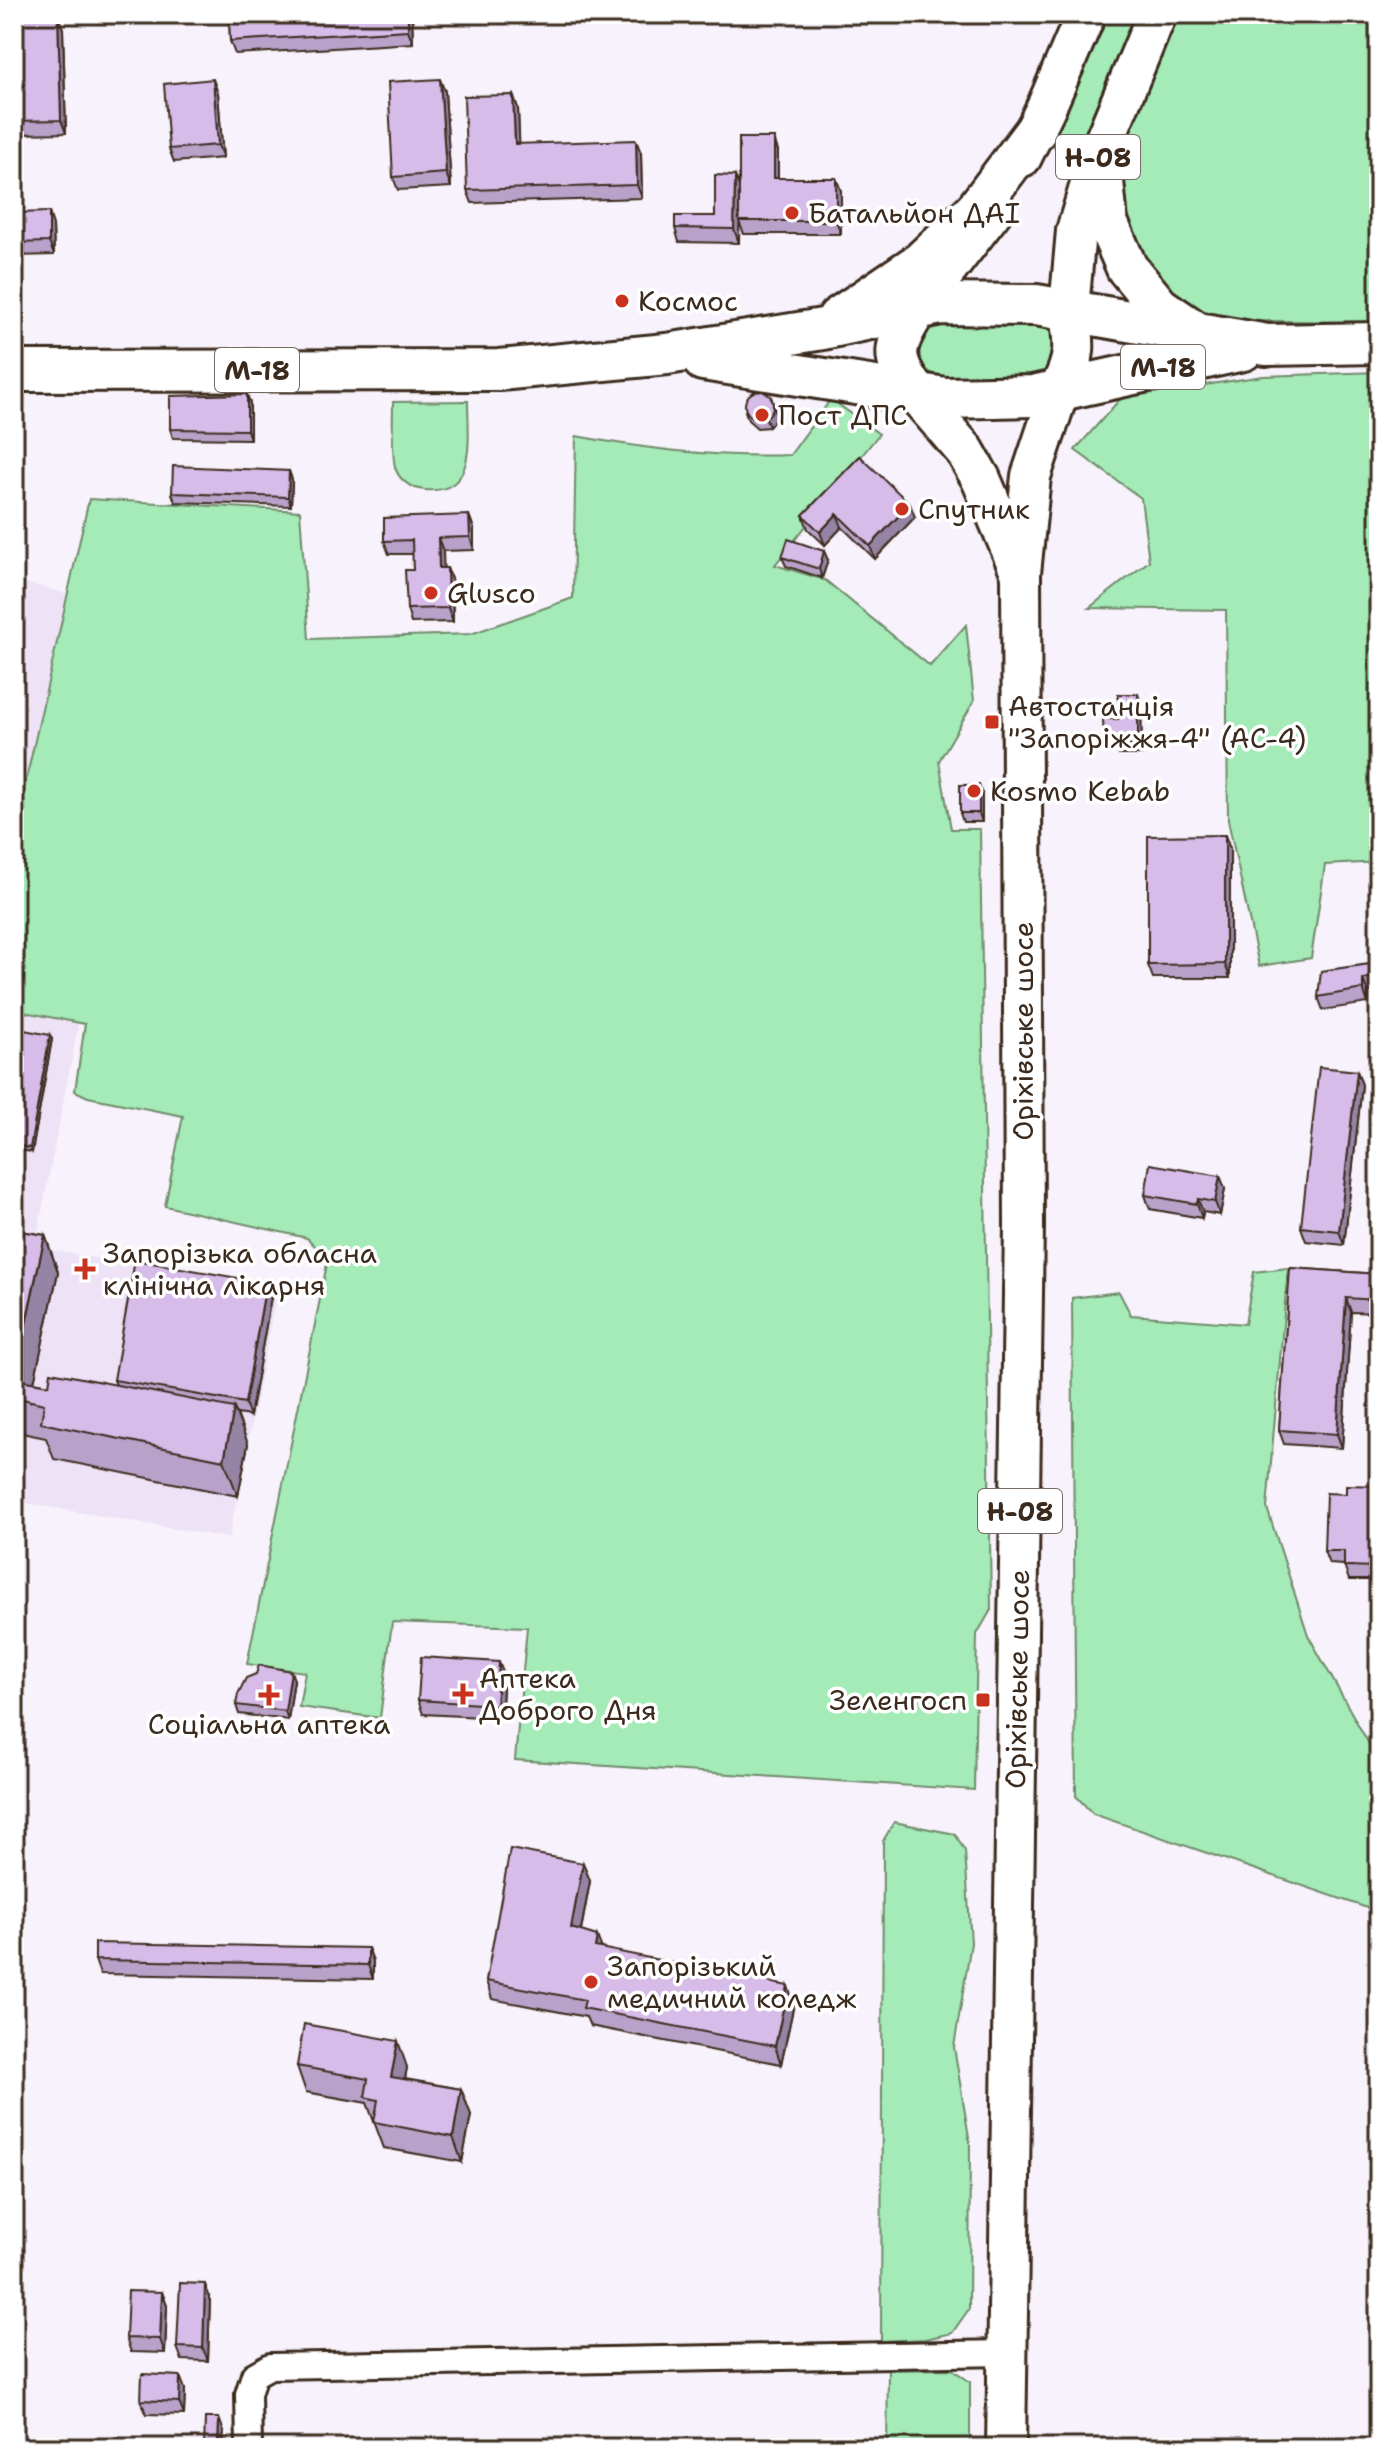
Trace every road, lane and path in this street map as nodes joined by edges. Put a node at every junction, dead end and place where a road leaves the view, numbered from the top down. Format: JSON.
{"nodes":[{"id":1,"x":1086,"y":14,"type":"edge"},
{"id":2,"x":1157,"y":14,"type":"edge"},
{"id":3,"x":1036,"y":130,"type":"junction"},
{"id":4,"x":1100,"y":151,"type":"junction"},
{"id":5,"x":1069,"y":309,"type":"junction"},
{"id":6,"x":916,"y":310,"type":"junction"},
{"id":7,"x":823,"y":329,"type":"junction"},
{"id":8,"x":1200,"y":335,"type":"junction"},
{"id":9,"x":1379,"y":343,"type":"edge"},
{"id":10,"x":1267,"y":345,"type":"junction"},
{"id":11,"x":667,"y":354,"type":"junction"},
{"id":12,"x":14,"y":371,"type":"edge"},
{"id":13,"x":1060,"y":389,"type":"junction"},
{"id":14,"x":916,"y":394,"type":"junction"},
{"id":15,"x":1021,"y":573,"type":"junction"},
{"id":16,"x":1006,"y":2353,"type":"junction"},
{"id":17,"x":249,"y":2448,"type":"edge"},
{"id":18,"x":1006,"y":2448,"type":"edge"}],
"edges":[{"from":1,"to":3,"type":"main road","number":"Н-08"},
{"from":2,"to":4,"type":"main road","number":"Н-08"},
{"from":3,"to":6,"type":"main road","number":"Н-08"},
{"from":3,"to":7,"type":"highway"},
{"from":4,"to":5,"type":"main road","number":"Н-08"},
{"from":4,"to":8,"type":"highway"},
{"from":5,"to":6,"type":"highway","number":"М-18"},
{"from":5,"to":8,"type":"highway","number":"М-18"},
{"from":5,"to":13,"type":"highway","number":"Н-08"},
{"from":6,"to":7,"type":"highway","number":"М-18"},
{"from":6,"to":14,"type":"highway","number":"Н-08"},
{"from":7,"to":11,"type":"highway","number":"М-18"},
{"from":8,"to":10,"type":"highway","number":"М-18"},
{"from":9,"to":10,"type":"highway","number":"М-18"},
{"from":10,"to":13,"type":"highway","number":"М-18"},
{"from":11,"to":12,"type":"highway","number":"М-18"},
{"from":11,"to":14,"type":"highway","number":"М-18"},
{"from":13,"to":14,"type":"highway","number":"М-18"},
{"from":13,"to":15,"type":"main road","name":"Оріхівське шосе","number":"Н-08"},
{"from":14,"to":15,"type":"main road","name":"Оріхівське шосе","number":"Н-08"},
{"from":15,"to":16,"type":"main road","name":"Оріхівське шосе","number":"Н-08"},
{"from":16,"to":17,"type":"street"},
{"from":16,"to":18,"type":"main road","name":"Оріхівське шосе","number":"Н-08"}]}
